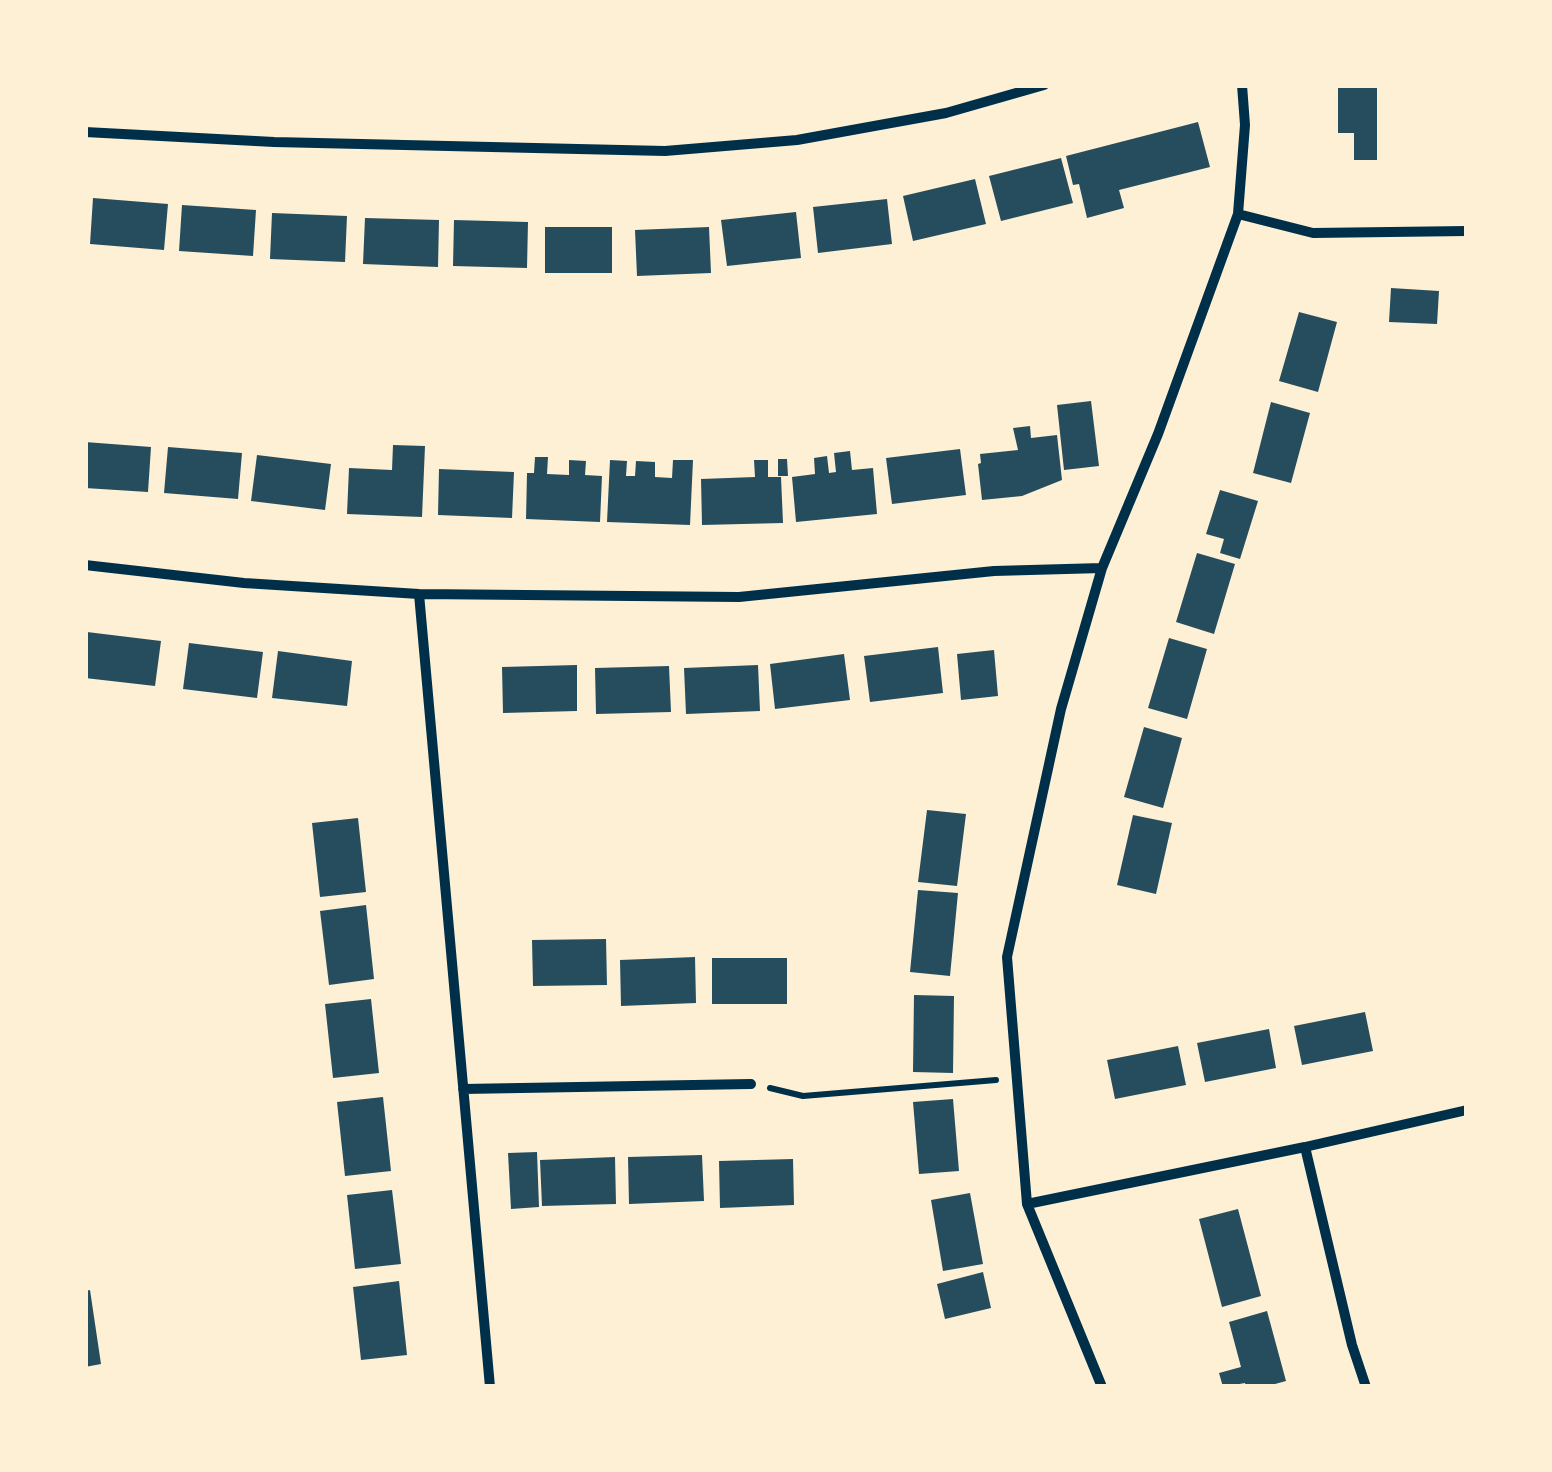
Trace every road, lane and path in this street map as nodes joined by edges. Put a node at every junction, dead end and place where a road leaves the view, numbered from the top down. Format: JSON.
{"nodes":[{"id":1,"x":1044,"y":85,"type":"edge"},
{"id":2,"x":1242,"y":85,"type":"edge"},
{"id":3,"x":85,"y":132,"type":"edge"},
{"id":4,"x":1238,"y":214,"type":"junction"},
{"id":5,"x":1467,"y":231,"type":"edge"},
{"id":6,"x":85,"y":565,"type":"edge"},
{"id":7,"x":1102,"y":568,"type":"junction"},
{"id":8,"x":419,"y":594,"type":"junction"},
{"id":9,"x":1017,"y":1076,"type":"junction"},
{"id":10,"x":751,"y":1084,"type":"joint"},
{"id":11,"x":463,"y":1090,"type":"junction"},
{"id":12,"x":1467,"y":1110,"type":"edge"},
{"id":13,"x":1305,"y":1147,"type":"junction"},
{"id":14,"x":1027,"y":1204,"type":"junction"},
{"id":15,"x":490,"y":1387,"type":"edge"},
{"id":16,"x":1102,"y":1387,"type":"edge"},
{"id":17,"x":1366,"y":1387,"type":"edge"}],
"edges":[{"from":1,"to":3,"type":"street"},
{"from":2,"to":4,"type":"street"},
{"from":4,"to":5,"type":"street"},
{"from":4,"to":7,"type":"street"},
{"from":6,"to":8,"type":"street"},
{"from":7,"to":8,"type":"street"},
{"from":7,"to":9,"type":"street"},
{"from":8,"to":11,"type":"street"},
{"from":9,"to":10,"type":"path"},
{"from":9,"to":14,"type":"street"},
{"from":10,"to":11,"type":"street"},
{"from":11,"to":15,"type":"street"},
{"from":12,"to":13,"type":"street"},
{"from":13,"to":14,"type":"street"},
{"from":13,"to":17,"type":"street"},
{"from":14,"to":16,"type":"street"}]}
